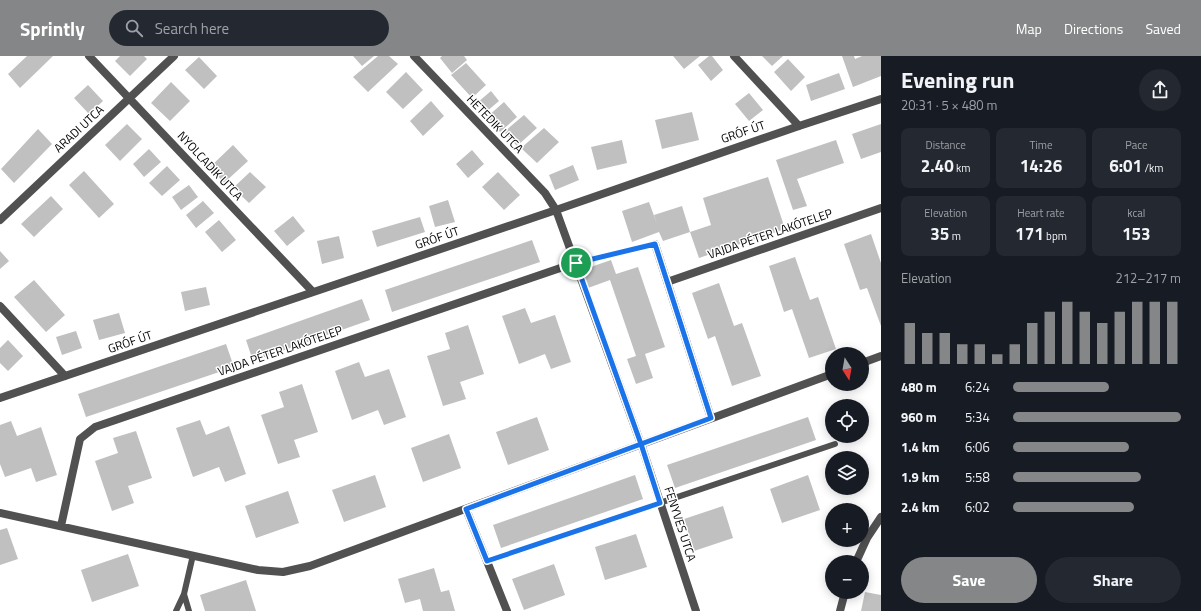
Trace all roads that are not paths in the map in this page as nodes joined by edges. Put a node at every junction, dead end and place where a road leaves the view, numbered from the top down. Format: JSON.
{"nodes":[{"id":1,"x":90,"y":56,"type":"edge"},
{"id":2,"x":174,"y":56,"type":"edge"},
{"id":3,"x":414,"y":56,"type":"edge"},
{"id":4,"x":734,"y":56,"type":"edge"},
{"id":5,"x":129,"y":98,"type":"junction"},
{"id":6,"x":881,"y":98,"type":"edge"},
{"id":7,"x":799,"y":126,"type":"junction"},
{"id":8,"x":881,"y":208,"type":"edge"},
{"id":9,"x":556,"y":210,"type":"junction"},
{"id":10,"x":0,"y":220,"type":"edge"},
{"id":11,"x":655,"y":244,"type":"road end"},
{"id":12,"x":576,"y":263,"type":"junction"},
{"id":13,"x":667,"y":282,"type":"junction"},
{"id":14,"x":313,"y":292,"type":"junction"},
{"id":15,"x":0,"y":306,"type":"edge"},
{"id":16,"x":881,"y":356,"type":"edge"},
{"id":17,"x":869,"y":360,"type":"edge"},
{"id":18,"x":65,"y":376,"type":"junction"},
{"id":19,"x":825,"y":377,"type":"edge"},
{"id":20,"x":0,"y":398,"type":"edge"},
{"id":21,"x":711,"y":418,"type":"junction"},
{"id":22,"x":641,"y":444,"type":"junction"},
{"id":23,"x":834,"y":444,"type":"dead end"},
{"id":24,"x":660,"y":503,"type":"junction"},
{"id":25,"x":466,"y":509,"type":"junction"},
{"id":26,"x":0,"y":513,"type":"edge"},
{"id":27,"x":881,"y":517,"type":"edge"},
{"id":28,"x":61,"y":526,"type":"junction"},
{"id":29,"x":859,"y":555,"type":"edge"},
{"id":30,"x":193,"y":556,"type":"junction"},
{"id":31,"x":487,"y":561,"type":"junction"},
{"id":32,"x":184,"y":594,"type":"junction"},
{"id":33,"x":843,"y":599,"type":"edge"},
{"id":34,"x":176,"y":611,"type":"edge"},
{"id":35,"x":190,"y":611,"type":"edge"},
{"id":36,"x":507,"y":611,"type":"edge"},
{"id":37,"x":696,"y":611,"type":"edge"},
{"id":38,"x":840,"y":611,"type":"edge"}],
"edges":[{"from":1,"to":5,"type":"street","name":"NYOLCADIK UTCA"},
{"from":2,"to":5,"type":"street","name":"ARADI UTCA"},
{"from":3,"to":9,"type":"street","name":"HETEDIK UTCA"},
{"from":4,"to":7,"type":"street"},
{"from":5,"to":10,"type":"street","name":"ARADI UTCA"},
{"from":5,"to":14,"type":"street","name":"NYOLCADIK UTCA"},
{"from":6,"to":7,"type":"street","name":"GRÓF ÚT"},
{"from":7,"to":9,"type":"street","name":"GRÓF ÚT"},
{"from":8,"to":13,"type":"street","name":"VAJDA PÉTER LAKÓTELEP"},
{"from":9,"to":12,"type":"street"},
{"from":9,"to":14,"type":"street","name":"GRÓF ÚT"},
{"from":11,"to":13,"type":"street"},
{"from":12,"to":22,"type":"street"},
{"from":12,"to":28,"type":"street","name":"VAJDA PÉTER LAKÓTELEP"},
{"from":13,"to":21,"type":"street"},
{"from":14,"to":18,"type":"street","name":"GRÓF ÚT"},
{"from":15,"to":18,"type":"street"},
{"from":16,"to":17,"type":"street"},
{"from":18,"to":20,"type":"street","name":"GRÓF ÚT"},
{"from":19,"to":21,"type":"street"},
{"from":21,"to":22,"type":"street"},
{"from":22,"to":24,"type":"street","name":"FENYVES UTCA"},
{"from":22,"to":25,"type":"street"},
{"from":23,"to":24,"type":"lane"},
{"from":24,"to":31,"type":"lane"},
{"from":24,"to":37,"type":"street","name":"FENYVES UTCA"},
{"from":25,"to":30,"type":"street"},
{"from":25,"to":31,"type":"street"},
{"from":26,"to":28,"type":"street"},
{"from":27,"to":29,"type":"street"},
{"from":28,"to":30,"type":"street"},
{"from":30,"to":32,"type":"lane"},
{"from":31,"to":36,"type":"street"},
{"from":32,"to":34,"type":"lane"},
{"from":32,"to":35,"type":"lane"},
{"from":33,"to":38,"type":"street"}]}
